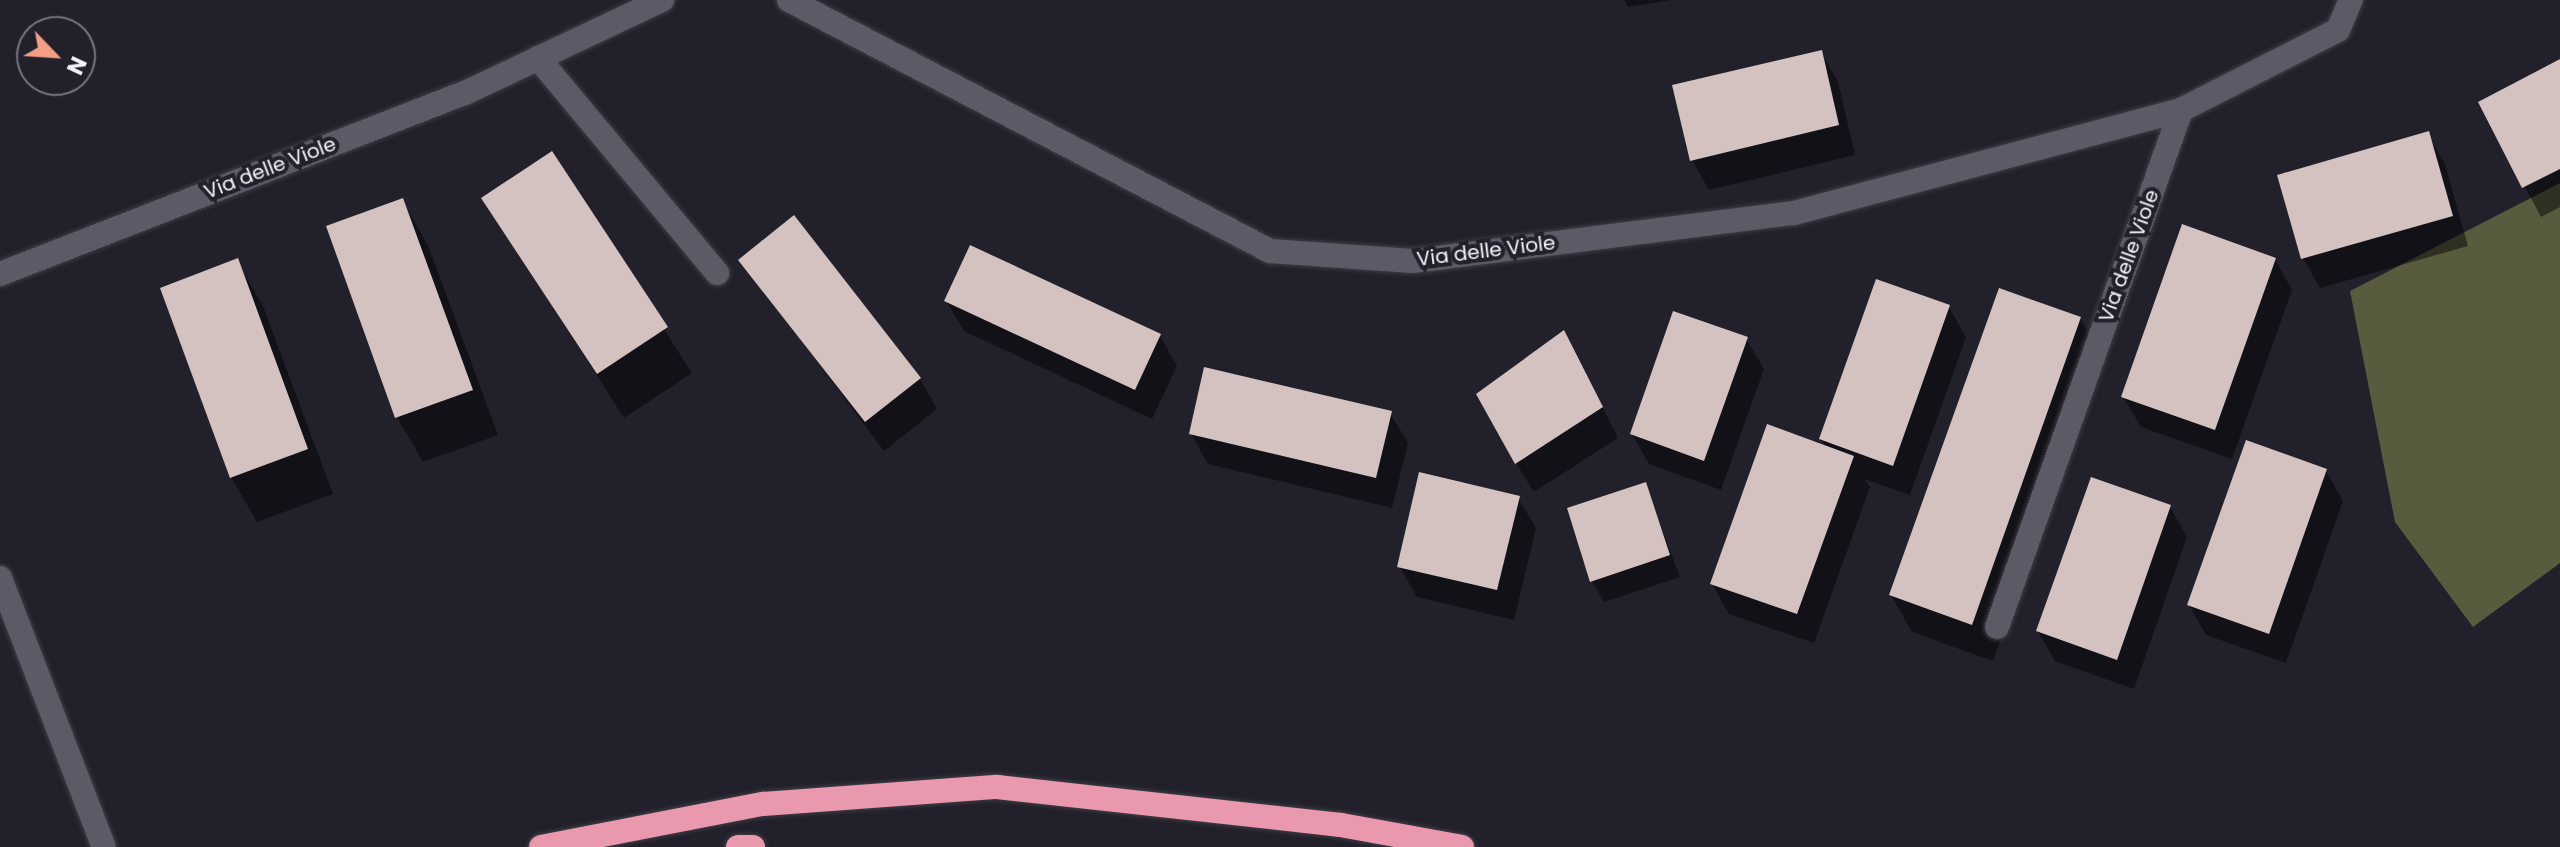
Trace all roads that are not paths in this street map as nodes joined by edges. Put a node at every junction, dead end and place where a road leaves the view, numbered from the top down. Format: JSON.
{"nodes":[{"id":1,"x":662,"y":0,"type":"edge"},
{"id":2,"x":789,"y":0,"type":"edge"},
{"id":3,"x":2351,"y":0,"type":"edge"},
{"id":4,"x":538,"y":58,"type":"junction"},
{"id":5,"x":2181,"y":110,"type":"junction"},
{"id":6,"x":717,"y":273,"type":"dead end"},
{"id":7,"x":0,"y":274,"type":"edge"},
{"id":8,"x":0,"y":578,"type":"edge"},
{"id":9,"x":1997,"y":627,"type":"dead end"},
{"id":10,"x":104,"y":847,"type":"edge"},
{"id":11,"x":541,"y":847,"type":"edge"},
{"id":12,"x":738,"y":847,"type":"edge"},
{"id":13,"x":753,"y":847,"type":"edge"},
{"id":14,"x":1462,"y":847,"type":"edge"}],
"edges":[{"from":1,"to":4,"type":"street","name":"Via delle Viole"},
{"from":2,"to":5,"type":"street","name":"Via delle Viole"},
{"from":3,"to":5,"type":"street","name":"Via delle Viole"},
{"from":4,"to":6,"type":"street"},
{"from":4,"to":7,"type":"street","name":"Via delle Viole"},
{"from":5,"to":9,"type":"street","name":"Via delle Viole"},
{"from":8,"to":10,"type":"street"},
{"from":11,"to":14,"type":"highway"},
{"from":12,"to":13,"type":"highway"}]}
